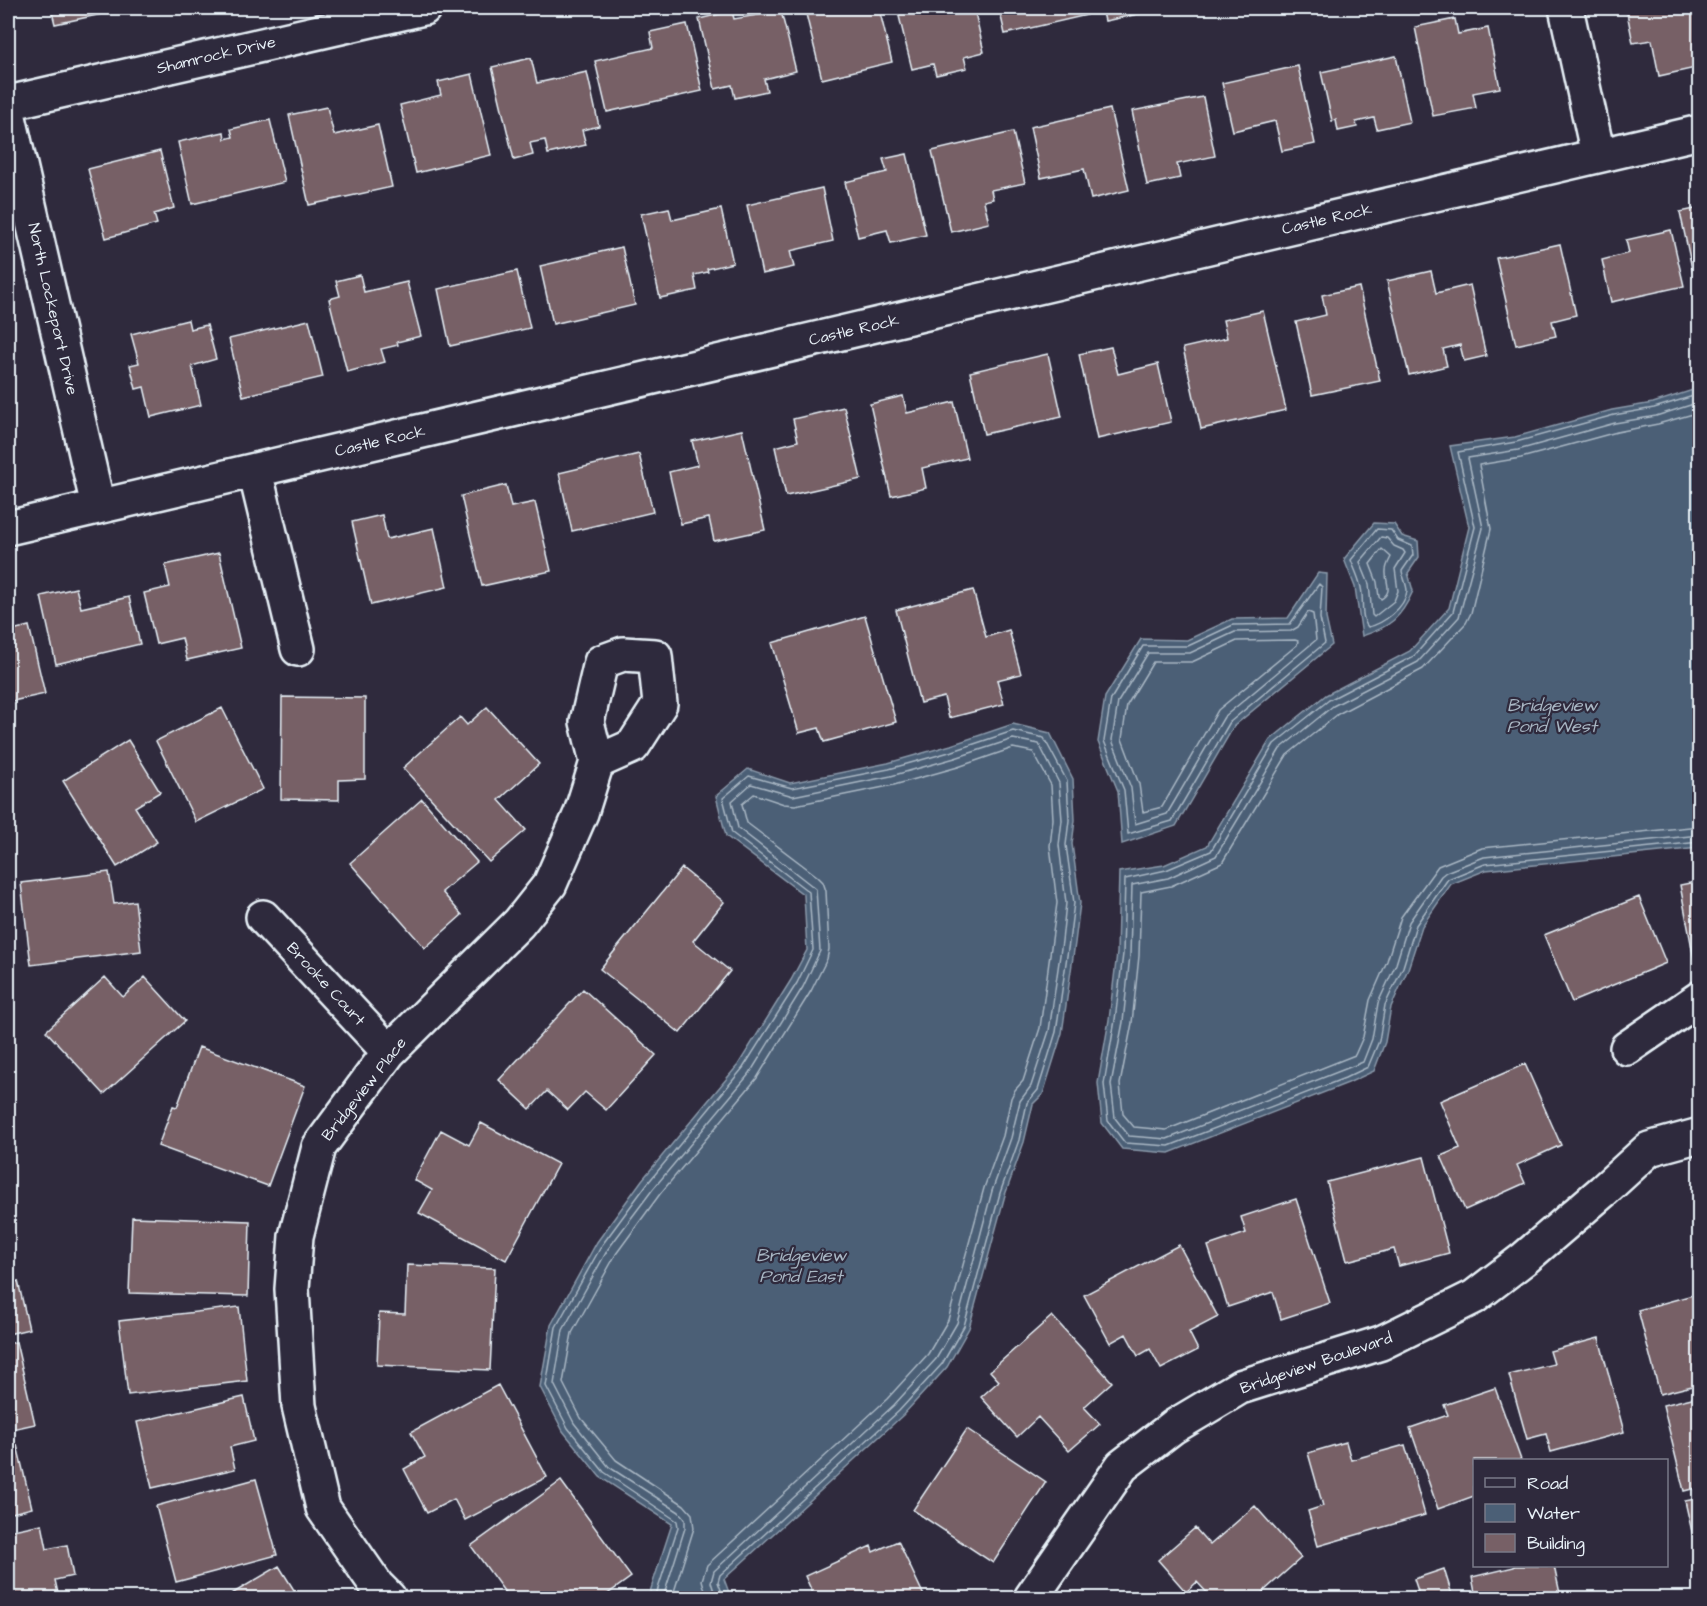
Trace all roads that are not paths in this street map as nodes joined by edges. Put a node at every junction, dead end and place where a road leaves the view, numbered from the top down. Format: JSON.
{"nodes":[{"id":1,"x":424,"y":8,"type":"edge"},
{"id":2,"x":1566,"y":8,"type":"edge"},
{"id":3,"x":387,"y":11,"type":"edge"},
{"id":4,"x":8,"y":103,"type":"edge"},
{"id":5,"x":8,"y":113,"type":"edge"},
{"id":6,"x":1700,"y":132,"type":"edge"},
{"id":7,"x":1598,"y":154,"type":"junction"},
{"id":8,"x":255,"y":471,"type":"junction"},
{"id":9,"x":98,"y":506,"type":"junction"},
{"id":10,"x":8,"y":528,"type":"edge"},
{"id":11,"x":298,"y":649,"type":"dead end"},
{"id":12,"x":597,"y":762,"type":"dead end"},
{"id":13,"x":263,"y":917,"type":"dead end"},
{"id":14,"x":1700,"y":998,"type":"edge"},
{"id":15,"x":1626,"y":1048,"type":"dead end"},
{"id":16,"x":389,"y":1052,"type":"junction"},
{"id":17,"x":1700,"y":1135,"type":"edge"},
{"id":18,"x":389,"y":1599,"type":"edge"},
{"id":19,"x":1031,"y":1599,"type":"edge"}],
"edges":[{"from":1,"to":3,"type":"street","name":"Shamrock Drive"},
{"from":2,"to":7,"type":"street"},
{"from":3,"to":4,"type":"street","name":"Shamrock Drive"},
{"from":5,"to":9,"type":"street","name":"North Lockeport Drive"},
{"from":6,"to":7,"type":"street","name":"Castle Rock"},
{"from":7,"to":8,"type":"street","name":"Castle Rock"},
{"from":8,"to":9,"type":"street","name":"Castle Rock"},
{"from":8,"to":11,"type":"street"},
{"from":9,"to":10,"type":"street","name":"Castle Rock"},
{"from":12,"to":16,"type":"street","name":"Bridgeview Place"},
{"from":13,"to":16,"type":"street","name":"Brooke Court"},
{"from":14,"to":15,"type":"street"},
{"from":16,"to":18,"type":"street","name":"Bridgeview Place"},
{"from":17,"to":19,"type":"street","name":"Bridgeview Boulevard"}]}
